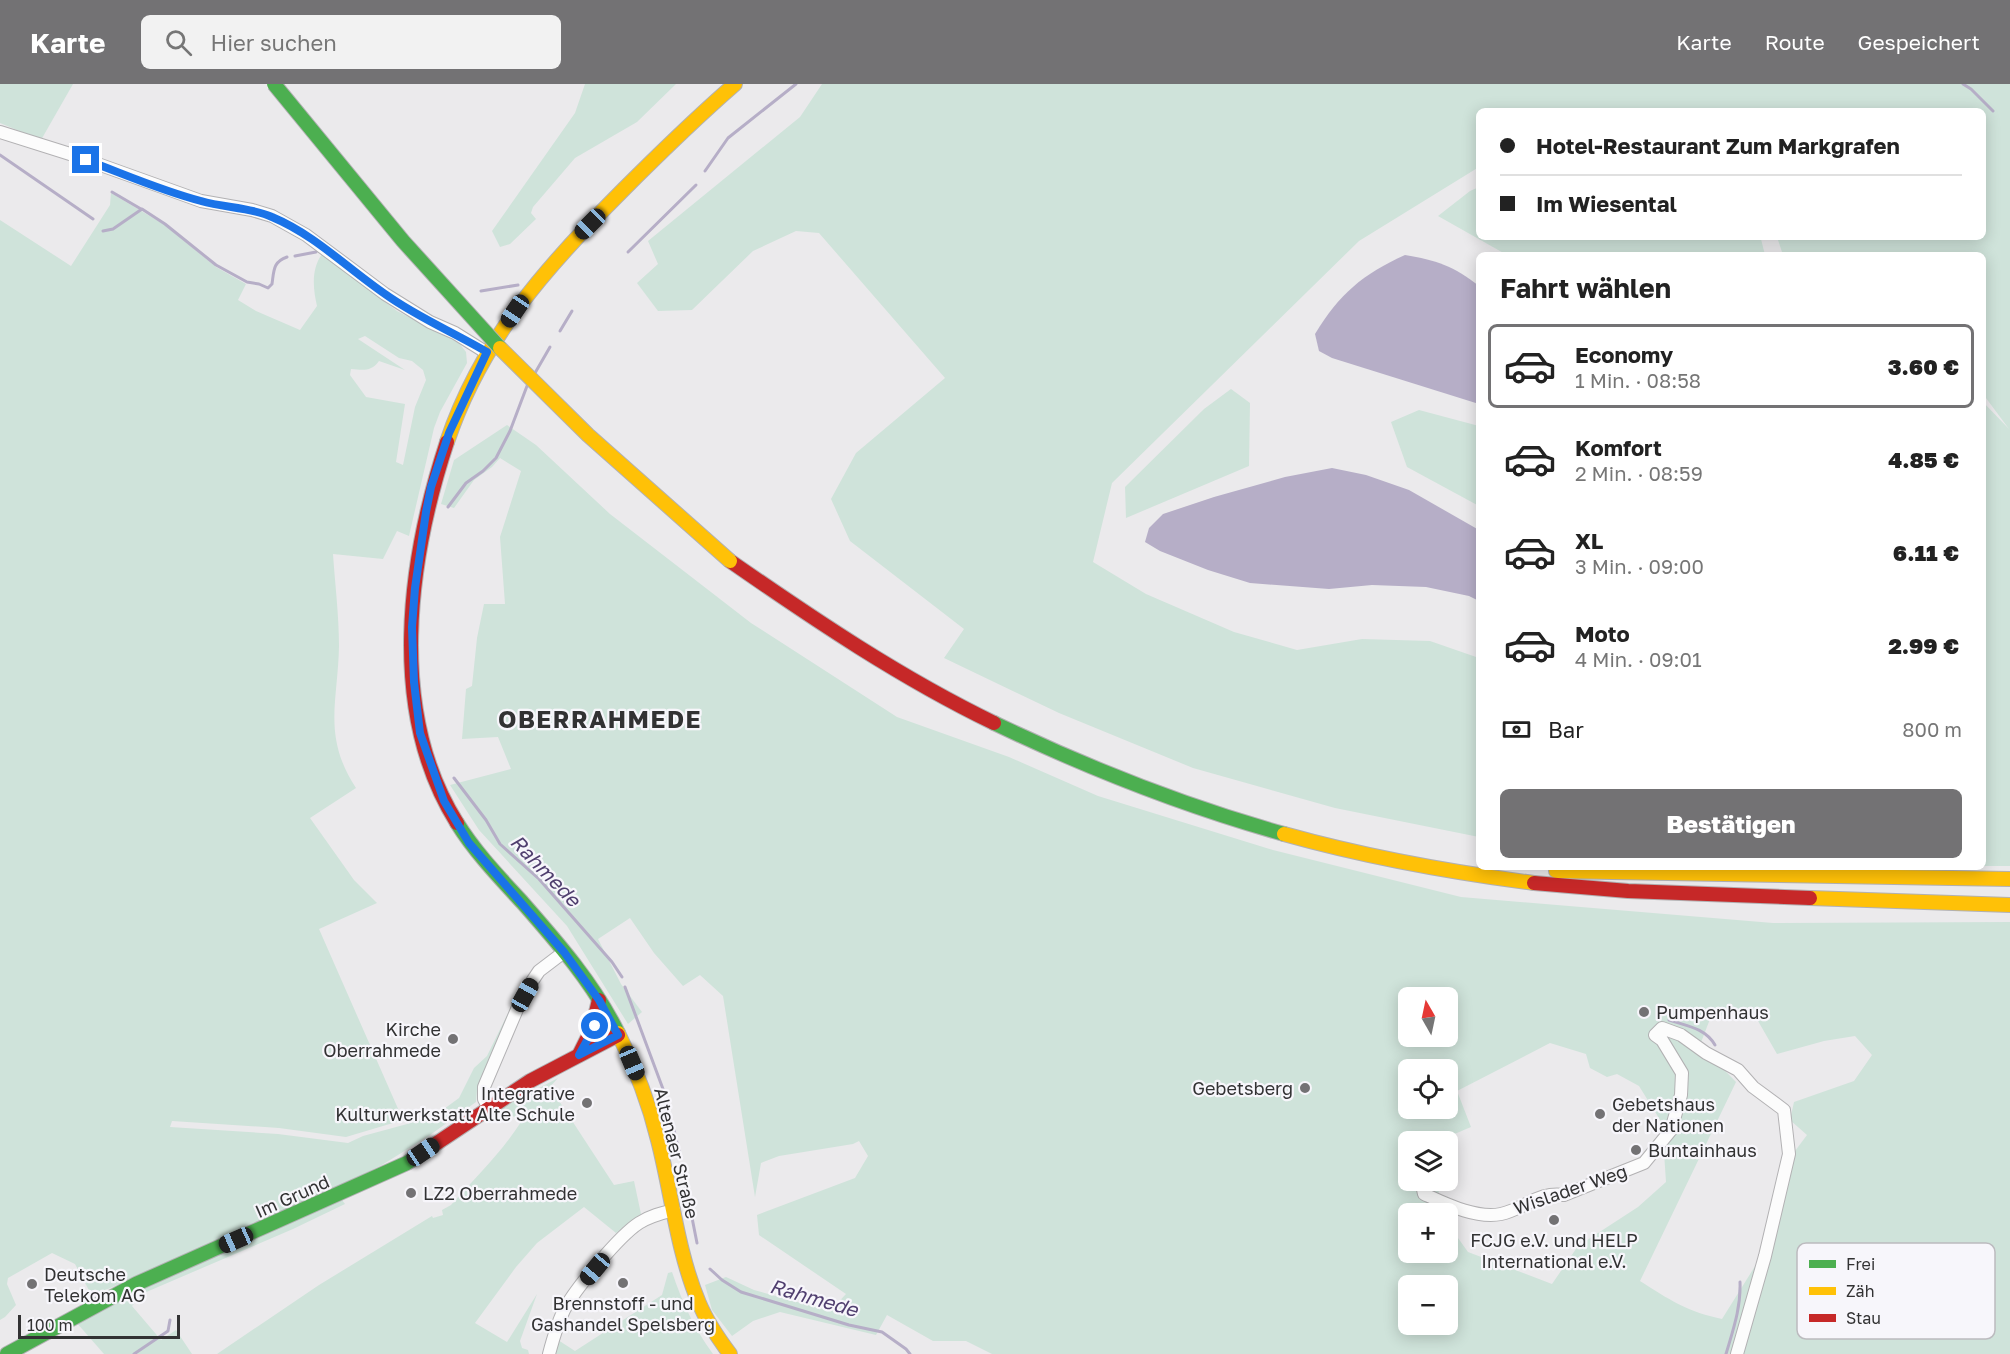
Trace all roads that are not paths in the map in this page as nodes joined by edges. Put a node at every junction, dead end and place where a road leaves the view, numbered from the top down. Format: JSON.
{"nodes":[{"id":1,"x":274,"y":84,"type":"edge"},
{"id":2,"x":287,"y":84,"type":"edge"},
{"id":3,"x":735,"y":84,"type":"edge"},
{"id":4,"x":0,"y":132,"type":"edge"},
{"id":5,"x":487,"y":352,"type":"junction"},
{"id":6,"x":733,"y":557,"type":"junction"},
{"id":7,"x":1476,"y":866,"type":"edge"},
{"id":8,"x":1526,"y":870,"type":"edge"},
{"id":9,"x":2010,"y":879,"type":"edge"},
{"id":10,"x":2010,"y":904,"type":"edge"},
{"id":11,"x":564,"y":952,"type":"junction"},
{"id":12,"x":599,"y":1000,"type":"junction"},
{"id":13,"x":618,"y":1035,"type":"junction"},
{"id":14,"x":579,"y":1055,"type":"junction"},
{"id":15,"x":489,"y":1108,"type":"junction"},
{"id":16,"x":1423,"y":1191,"type":"edge"},
{"id":17,"x":674,"y":1210,"type":"junction"},
{"id":18,"x":7,"y":1354,"type":"edge"},
{"id":19,"x":549,"y":1354,"type":"edge"},
{"id":20,"x":730,"y":1354,"type":"edge"},
{"id":21,"x":1737,"y":1354,"type":"edge"}],
"edges":[{"from":1,"to":6,"type":"main road","bridge":true},
{"from":2,"to":6,"type":"main road"},
{"from":3,"to":5,"type":"main road","name":"Altenaer Straße"},
{"from":4,"to":5,"type":"street"},
{"from":5,"to":11,"type":"main road","name":"Altenaer Straße"},
{"from":6,"to":7,"type":"main road"},
{"from":6,"to":10,"type":"main road"},
{"from":8,"to":9,"type":"main road"},
{"from":11,"to":12,"type":"main road","name":"Altenaer Straße"},
{"from":11,"to":15,"type":"street"},
{"from":12,"to":13,"type":"main road","name":"Altenaer Straße"},
{"from":12,"to":14,"type":"main road"},
{"from":13,"to":14,"type":"main road","name":"Im Grund"},
{"from":13,"to":17,"type":"main road","name":"Altenaer Straße"},
{"from":14,"to":15,"type":"main road","name":"Im Grund"},
{"from":15,"to":18,"type":"main road","name":"Im Grund"},
{"from":16,"to":21,"type":"street","name":"Wislader Weg"},
{"from":17,"to":19,"type":"street"},
{"from":17,"to":20,"type":"main road","name":"Altenaer Straße"}]}
